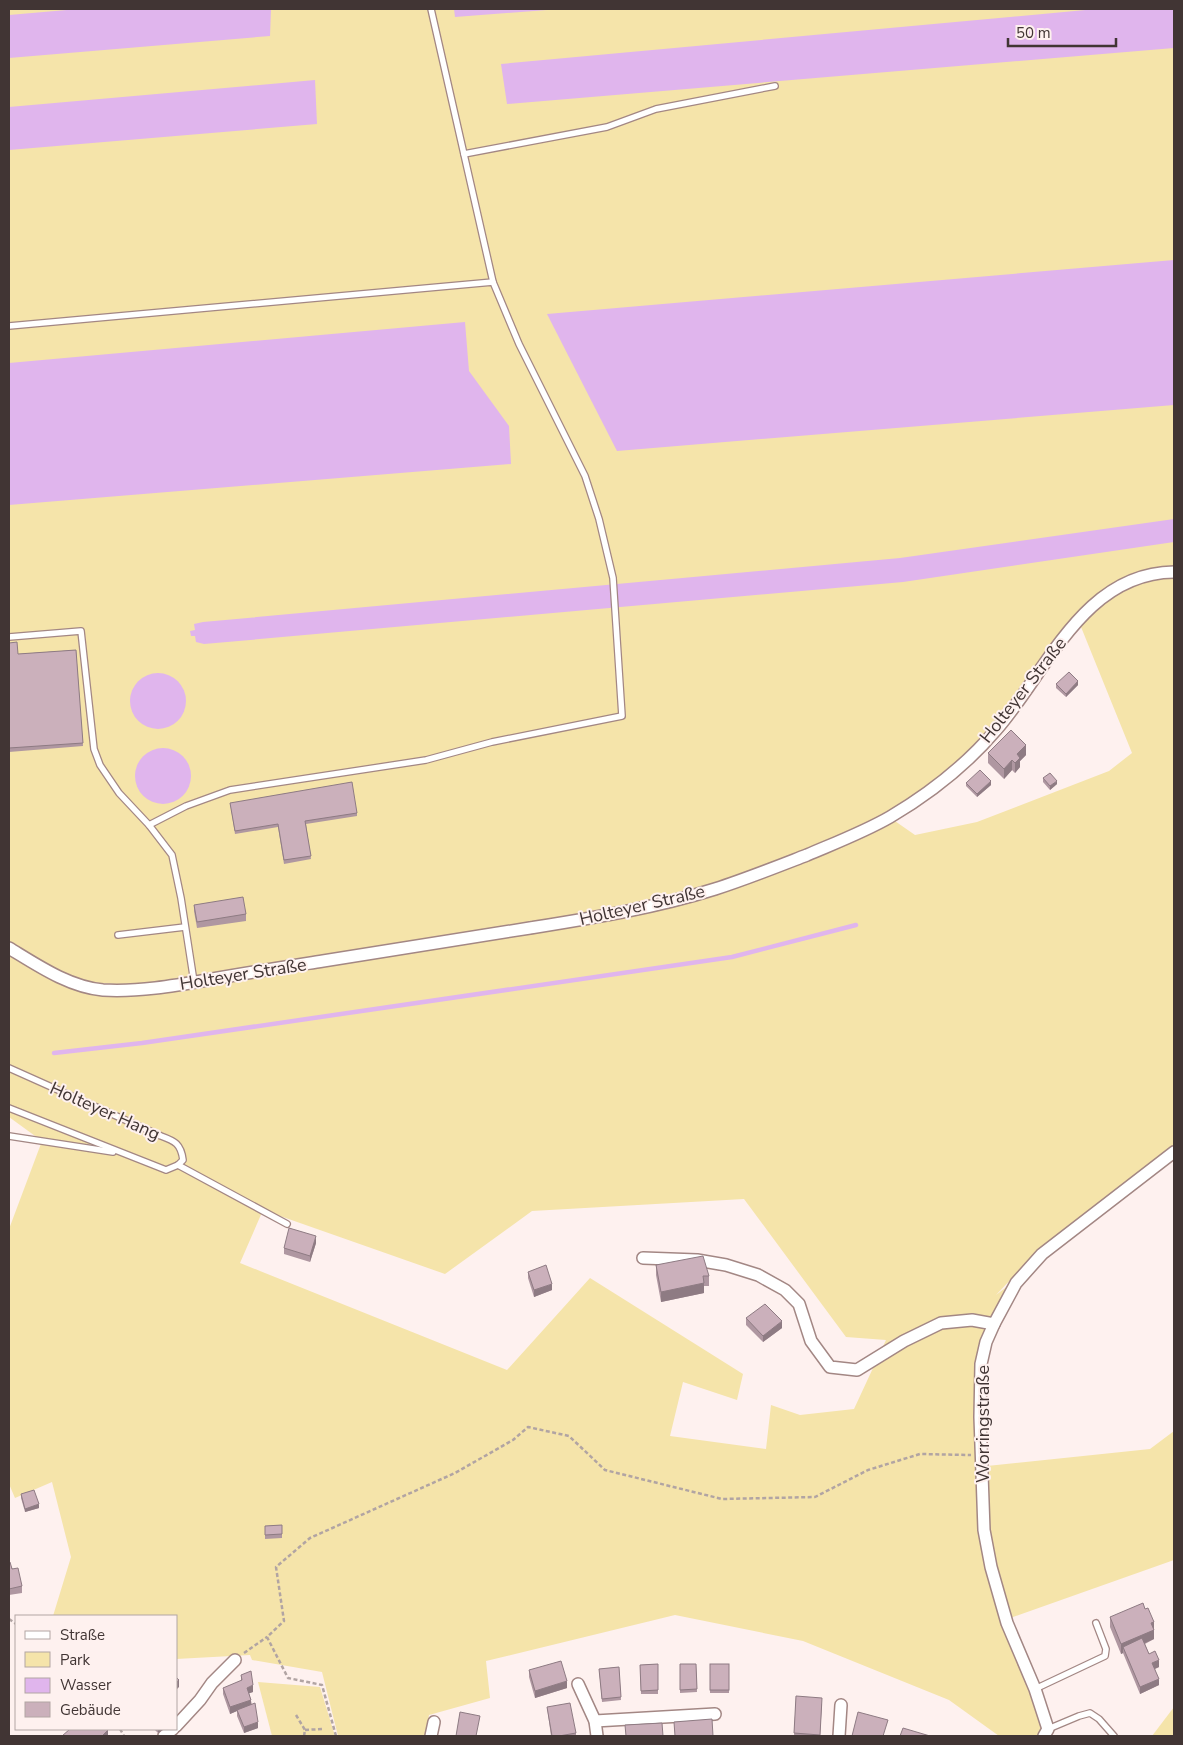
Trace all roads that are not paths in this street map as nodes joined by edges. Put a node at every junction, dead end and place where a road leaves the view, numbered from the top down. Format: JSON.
{"nodes":[{"id":1,"x":431,"y":9,"type":"edge"},
{"id":2,"x":776,"y":86,"type":"dead end"},
{"id":3,"x":464,"y":154,"type":"junction"},
{"id":4,"x":493,"y":282,"type":"junction"},
{"id":5,"x":9,"y":326,"type":"edge"},
{"id":6,"x":1174,"y":572,"type":"edge"},
{"id":7,"x":9,"y":637,"type":"edge"},
{"id":8,"x":149,"y":825,"type":"junction"},
{"id":9,"x":185,"y":927,"type":"junction"},
{"id":10,"x":118,"y":936,"type":"dead end"},
{"id":11,"x":9,"y":948,"type":"edge"},
{"id":12,"x":194,"y":982,"type":"junction"},
{"id":13,"x":9,"y":1068,"type":"edge"},
{"id":14,"x":9,"y":1108,"type":"edge"},
{"id":15,"x":9,"y":1136,"type":"edge"},
{"id":16,"x":1174,"y":1152,"type":"edge"},
{"id":17,"x":124,"y":1153,"type":"junction"},
{"id":18,"x":178,"y":1165,"type":"junction"},
{"id":19,"x":287,"y":1224,"type":"dead end"},
{"id":20,"x":643,"y":1258,"type":"dead end"},
{"id":21,"x":994,"y":1324,"type":"junction"},
{"id":22,"x":1096,"y":1623,"type":"dead end"},
{"id":23,"x":235,"y":1660,"type":"road end"},
{"id":24,"x":578,"y":1684,"type":"dead end"},
{"id":25,"x":1035,"y":1689,"type":"junction"},
{"id":26,"x":841,"y":1705,"type":"dead end"},
{"id":27,"x":715,"y":1714,"type":"dead end"},
{"id":28,"x":596,"y":1721,"type":"junction"},
{"id":29,"x":434,"y":1722,"type":"dead end"},
{"id":30,"x":178,"y":1724,"type":"edge"},
{"id":31,"x":1046,"y":1733,"type":"edge"},
{"id":32,"x":431,"y":1736,"type":"edge"},
{"id":33,"x":597,"y":1736,"type":"edge"},
{"id":34,"x":839,"y":1736,"type":"edge"},
{"id":35,"x":1114,"y":1736,"type":"edge"}],
"edges":[{"from":1,"to":3,"type":"lane"},
{"from":2,"to":3,"type":"lane"},
{"from":3,"to":4,"type":"lane"},
{"from":4,"to":5,"type":"lane"},
{"from":4,"to":8,"type":"lane"},
{"from":6,"to":12,"type":"street","name":"Holteyer Straße"},
{"from":7,"to":8,"type":"lane"},
{"from":8,"to":9,"type":"lane"},
{"from":9,"to":10,"type":"lane"},
{"from":9,"to":12,"type":"lane"},
{"from":11,"to":12,"type":"street","name":"Holteyer Straße"},
{"from":13,"to":18,"type":"lane","name":"Holteyer Hang"},
{"from":14,"to":17,"type":"lane","name":"Holteyer Hang"},
{"from":15,"to":17,"type":"lane"},
{"from":16,"to":21,"type":"street","name":"Worringstraße"},
{"from":17,"to":18,"type":"lane","name":"Holteyer Hang"},
{"from":18,"to":19,"type":"lane"},
{"from":20,"to":21,"type":"street"},
{"from":21,"to":25,"type":"street","name":"Worringstraße"},
{"from":22,"to":25,"type":"lane"},
{"from":23,"to":30,"type":"street"},
{"from":24,"to":28,"type":"street"},
{"from":25,"to":31,"type":"street","name":"Worringstraße"},
{"from":26,"to":34,"type":"street"},
{"from":27,"to":28,"type":"street"},
{"from":28,"to":33,"type":"street"},
{"from":29,"to":32,"type":"street"},
{"from":31,"to":35,"type":"lane"}]}
